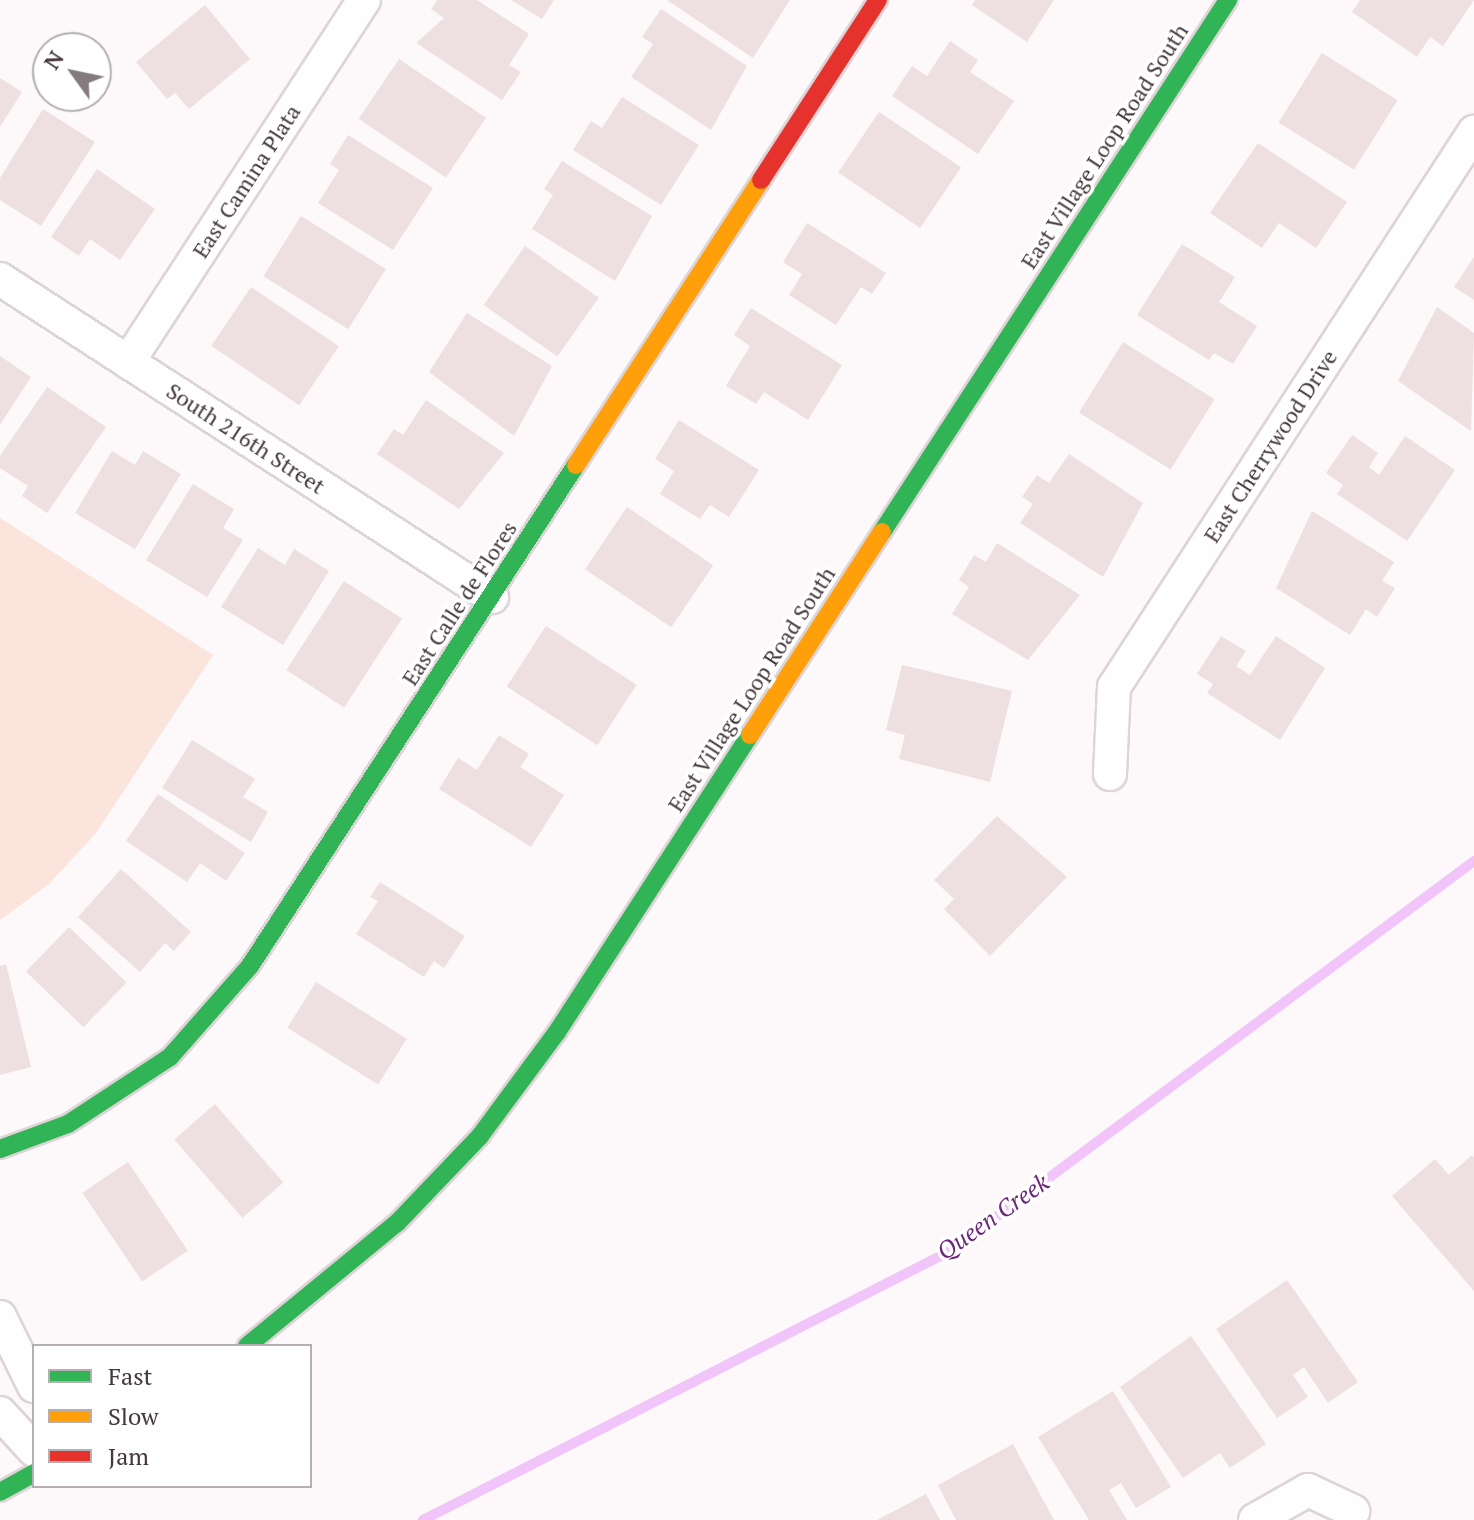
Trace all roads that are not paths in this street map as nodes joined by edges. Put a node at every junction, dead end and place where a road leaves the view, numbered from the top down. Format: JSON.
{"nodes":[{"id":1,"x":364,"y":0,"type":"edge"},
{"id":2,"x":878,"y":0,"type":"edge"},
{"id":3,"x":1228,"y":0,"type":"edge"},
{"id":4,"x":1474,"y":132,"type":"edge"},
{"id":5,"x":0,"y":279,"type":"edge"},
{"id":6,"x":128,"y":362,"type":"junction"},
{"id":7,"x":492,"y":597,"type":"junction"},
{"id":8,"x":1110,"y":774,"type":"dead end"},
{"id":9,"x":0,"y":1149,"type":"edge"},
{"id":10,"x":0,"y":1317,"type":"edge"},
{"id":11,"x":249,"y":1344,"type":"edge"},
{"id":12,"x":32,"y":1382,"type":"edge"},
{"id":13,"x":0,"y":1413,"type":"edge"},
{"id":14,"x":32,"y":1448,"type":"edge"},
{"id":15,"x":32,"y":1474,"type":"edge"},
{"id":16,"x":0,"y":1492,"type":"edge"},
{"id":17,"x":1353,"y":1511,"type":"dead end"},
{"id":18,"x":1255,"y":1520,"type":"edge"}],
"edges":[{"from":1,"to":6,"type":"street","name":"East Camina Plata"},
{"from":2,"to":7,"type":"street","name":"East Calle de Flores"},
{"from":3,"to":11,"type":"street","name":"East Village Loop Road South"},
{"from":4,"to":8,"type":"street","name":"East Cherrywood Drive"},
{"from":5,"to":6,"type":"street","name":"South 216th Street"},
{"from":6,"to":7,"type":"street","name":"South 216th Street"},
{"from":7,"to":9,"type":"street","name":"East Calle de Flores"},
{"from":10,"to":12,"type":"street"},
{"from":13,"to":14,"type":"street"},
{"from":15,"to":16,"type":"street"},
{"from":17,"to":18,"type":"street"}]}
